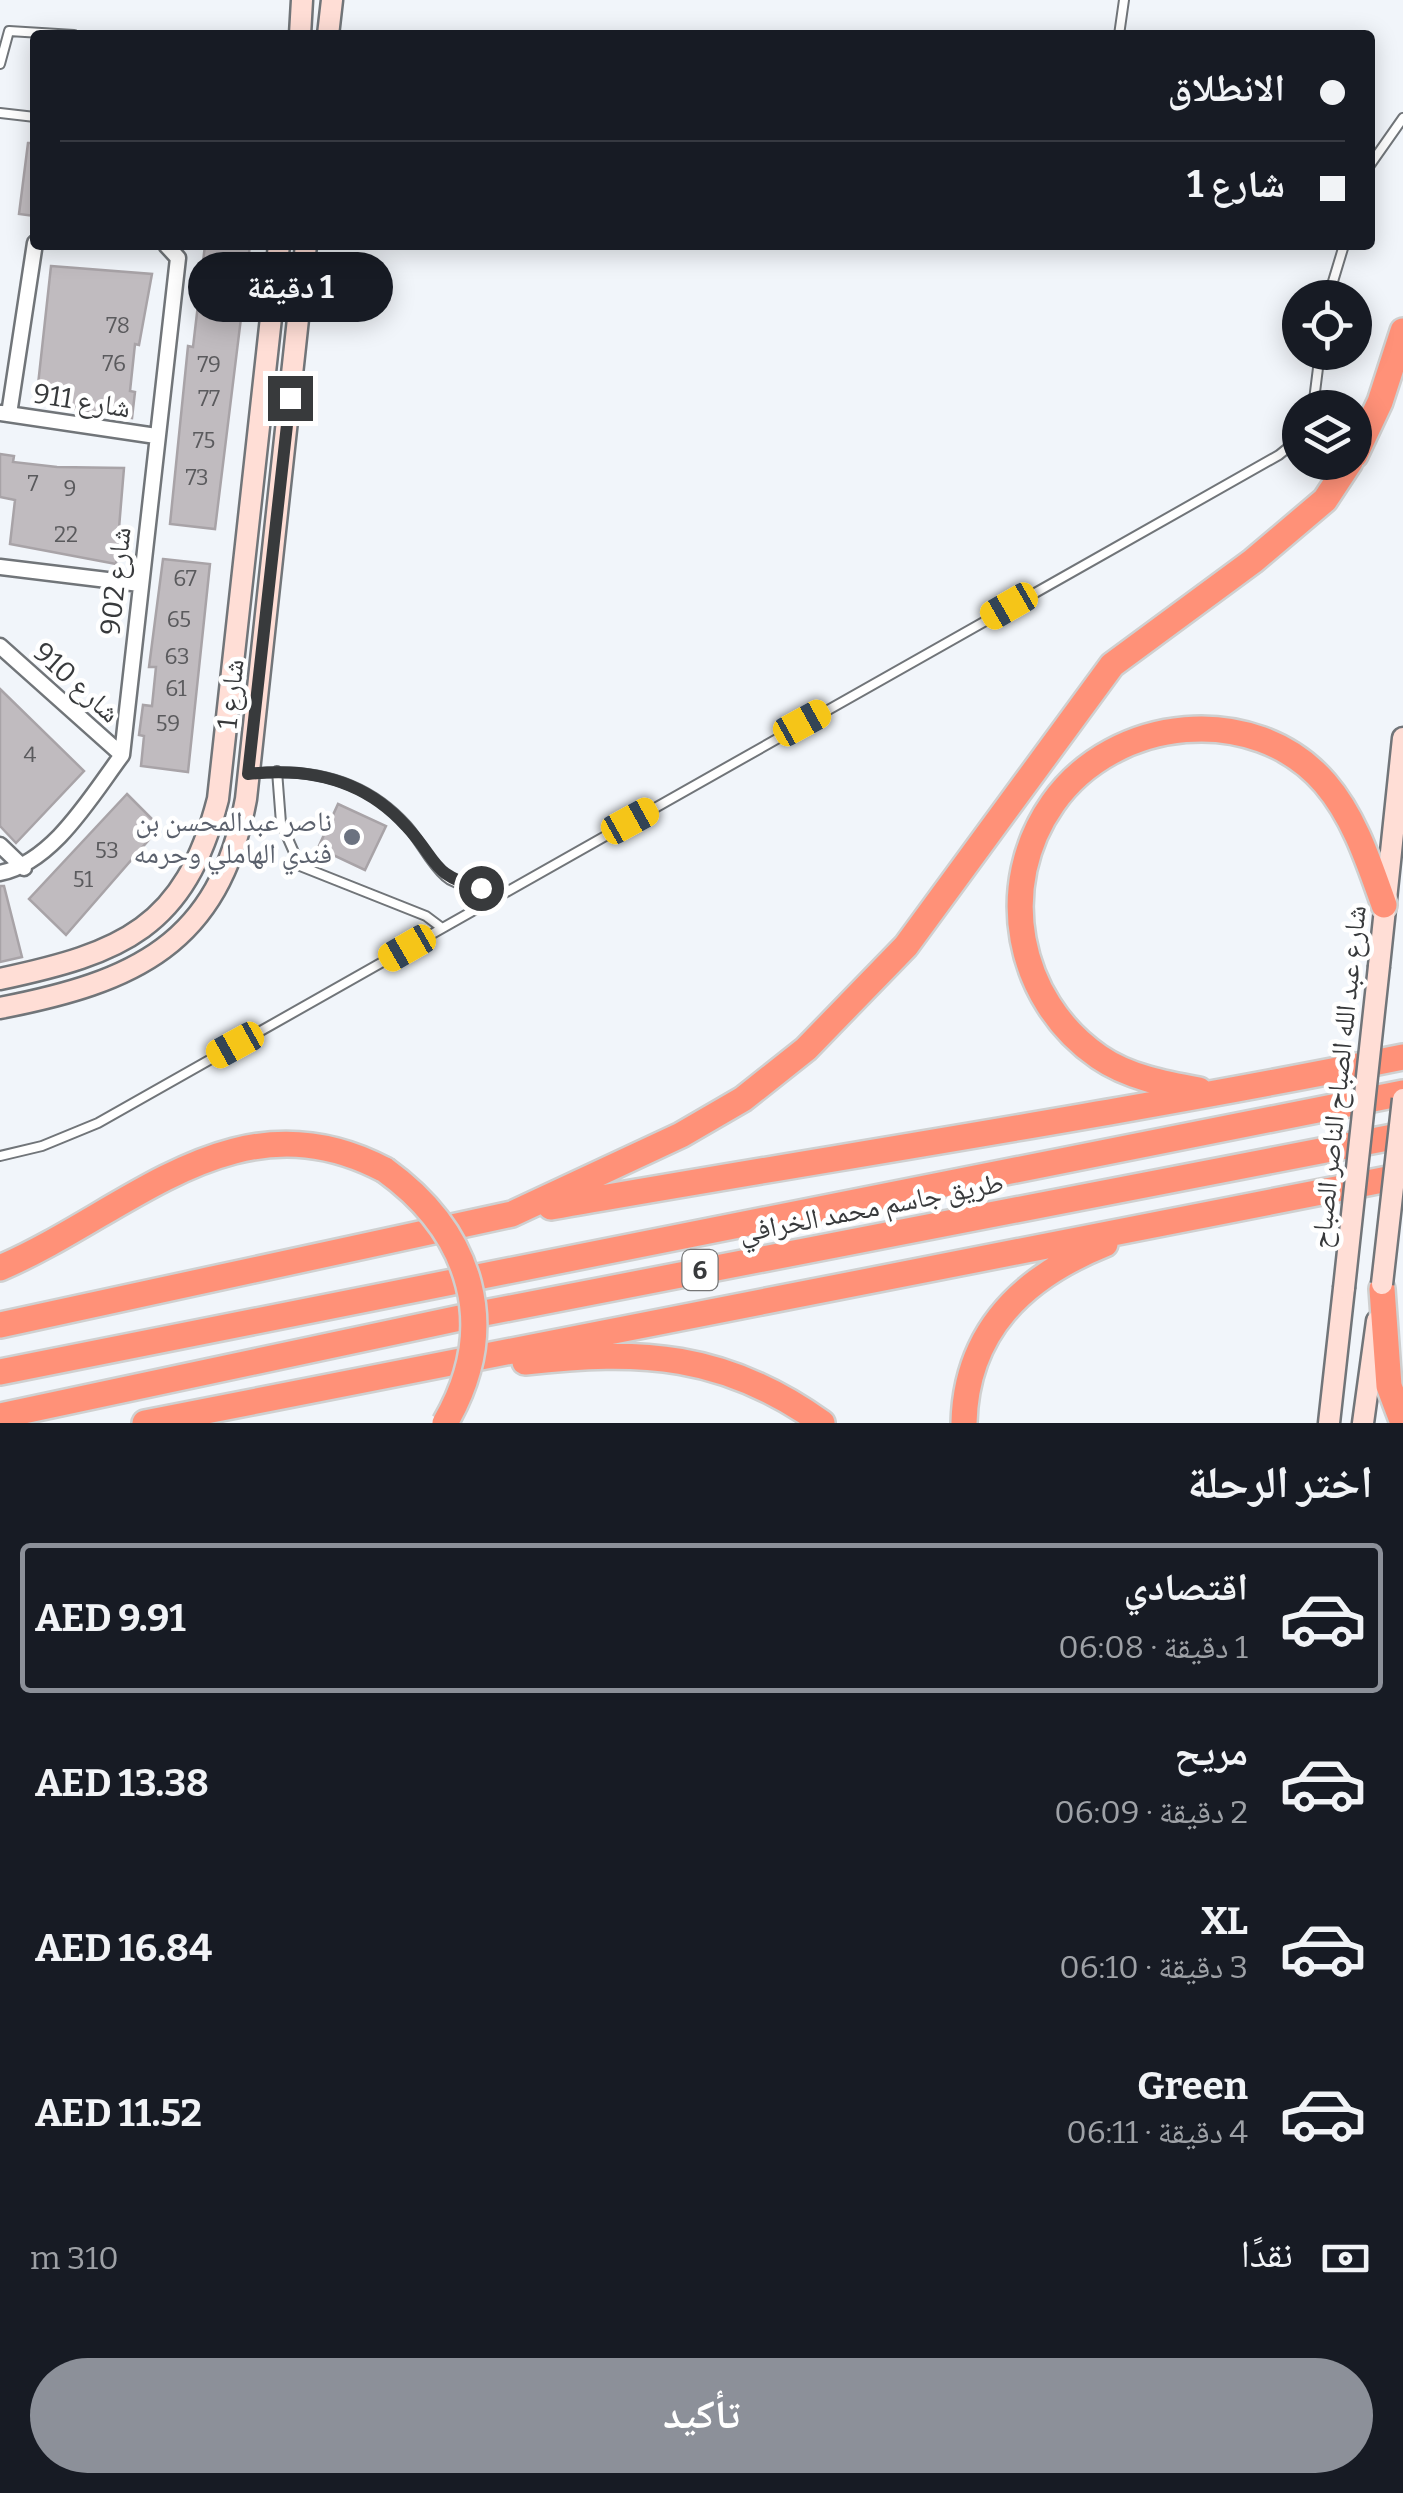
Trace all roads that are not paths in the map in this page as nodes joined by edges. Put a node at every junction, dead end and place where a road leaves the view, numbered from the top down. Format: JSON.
{"nodes":[{"id":1,"x":302,"y":0,"type":"edge"},
{"id":2,"x":332,"y":0,"type":"edge"},
{"id":3,"x":1124,"y":0,"type":"edge"},
{"id":4,"x":300,"y":30,"type":"edge"},
{"id":5,"x":329,"y":30,"type":"edge"},
{"id":6,"x":1120,"y":30,"type":"edge"},
{"id":7,"x":30,"y":32,"type":"edge"},
{"id":8,"x":0,"y":64,"type":"edge"},
{"id":9,"x":1,"y":111,"type":"edge"},
{"id":10,"x":30,"y":116,"type":"edge"},
{"id":11,"x":1403,"y":118,"type":"edge"},
{"id":12,"x":1375,"y":157,"type":"edge"},
{"id":13,"x":34,"y":250,"type":"edge"},
{"id":14,"x":171,"y":250,"type":"edge"},
{"id":15,"x":278,"y":250,"type":"edge"},
{"id":16,"x":305,"y":250,"type":"edge"},
{"id":17,"x":1342,"y":250,"type":"edge"},
{"id":18,"x":1333,"y":280,"type":"edge"},
{"id":19,"x":1403,"y":332,"type":"edge"},
{"id":20,"x":263,"y":392,"type":"junction"},
{"id":21,"x":5,"y":414,"type":"edge"},
{"id":22,"x":1372,"y":419,"type":"edge"},
{"id":23,"x":156,"y":436,"type":"junction"},
{"id":24,"x":1282,"y":453,"type":"edge"},
{"id":25,"x":282,"y":474,"type":"junction"},
{"id":26,"x":1338,"y":480,"type":"edge"},
{"id":27,"x":0,"y":567,"type":"edge"},
{"id":28,"x":140,"y":584,"type":"junction"},
{"id":29,"x":0,"y":646,"type":"edge"},
{"id":30,"x":1403,"y":738,"type":"edge"},
{"id":31,"x":122,"y":756,"type":"junction"},
{"id":32,"x":278,"y":771,"type":"junction"},
{"id":33,"x":248,"y":774,"type":"junction"},
{"id":34,"x":0,"y":845,"type":"edge"},
{"id":35,"x":24,"y":868,"type":"junction"},
{"id":36,"x":0,"y":873,"type":"edge"},
{"id":37,"x":492,"y":899,"type":"junction"},
{"id":38,"x":1384,"y":905,"type":"junction"},
{"id":39,"x":442,"y":928,"type":"junction"},
{"id":40,"x":0,"y":979,"type":"edge"},
{"id":41,"x":0,"y":1008,"type":"edge"},
{"id":42,"x":1403,"y":1057,"type":"edge"},
{"id":43,"x":1218,"y":1094,"type":"junction"},
{"id":44,"x":1403,"y":1096,"type":"edge"},
{"id":45,"x":1403,"y":1136,"type":"edge"},
{"id":46,"x":0,"y":1156,"type":"edge"},
{"id":47,"x":1403,"y":1176,"type":"edge"},
{"id":48,"x":512,"y":1214,"type":"junction"},
{"id":49,"x":1149,"y":1226,"type":"junction"},
{"id":50,"x":0,"y":1268,"type":"edge"},
{"id":51,"x":1382,"y":1286,"type":"junction"},
{"id":52,"x":0,"y":1325,"type":"edge"},
{"id":53,"x":0,"y":1372,"type":"edge"},
{"id":54,"x":366,"y":1378,"type":"junction"},
{"id":55,"x":0,"y":1416,"type":"edge"},
{"id":56,"x":145,"y":1423,"type":"edge"},
{"id":57,"x":444,"y":1423,"type":"edge"},
{"id":58,"x":822,"y":1423,"type":"edge"},
{"id":59,"x":964,"y":1423,"type":"edge"},
{"id":60,"x":1329,"y":1423,"type":"edge"},
{"id":61,"x":1363,"y":1423,"type":"edge"},
{"id":62,"x":1403,"y":1423,"type":"edge"}],
"edges":[{"from":1,"to":4,"type":"street"},
{"from":2,"to":5,"type":"street"},
{"from":3,"to":6,"type":"lane"},
{"from":7,"to":8,"type":"lane"},
{"from":9,"to":10,"type":"lane"},
{"from":11,"to":12,"type":"lane"},
{"from":13,"to":21,"type":"street"},
{"from":14,"to":23,"type":"street","name":"شارع 902"},
{"from":15,"to":20,"type":"street","name":"شارع 1"},
{"from":16,"to":25,"type":"street","name":"شارع 1"},
{"from":17,"to":18,"type":"lane"},
{"from":19,"to":22,"type":"highway"},
{"from":20,"to":25,"type":"street"},
{"from":20,"to":40,"type":"street","name":"شارع 1"},
{"from":21,"to":23,"type":"street","name":"شارع 911"},
{"from":23,"to":28,"type":"street","name":"شارع 902"},
{"from":24,"to":37,"type":"lane"},
{"from":25,"to":33,"type":"street","name":"شارع 1"},
{"from":26,"to":48,"type":"highway"},
{"from":27,"to":28,"type":"street"},
{"from":28,"to":31,"type":"street","name":"شارع 902"},
{"from":29,"to":31,"type":"street","name":"شارع 910"},
{"from":30,"to":38,"type":"street","name":"شارع عبد الله الصباح الناصر الصباح"},
{"from":31,"to":35,"type":"street"},
{"from":32,"to":33,"type":"lane"},
{"from":32,"to":37,"type":"lane"},
{"from":32,"to":39,"type":"lane"},
{"from":33,"to":41,"type":"street","name":"شارع 1"},
{"from":34,"to":35,"type":"street"},
{"from":35,"to":36,"type":"street"},
{"from":37,"to":39,"type":"lane"},
{"from":38,"to":43,"type":"highway"},
{"from":38,"to":60,"type":"street","name":"شارع عبد الله الصباح الناصر الصباح","bridge":true},
{"from":39,"to":46,"type":"lane"},
{"from":42,"to":43,"type":"highway"},
{"from":43,"to":48,"type":"highway"},
{"from":44,"to":51,"type":"street","bridge":true},
{"from":44,"to":53,"type":"highway","name":"طريق جاسم محمد الخرافي","number":"6"},
{"from":45,"to":55,"type":"highway","name":"طريق جاسم محمد الخرافي","number":"6"},
{"from":47,"to":49,"type":"highway"},
{"from":48,"to":52,"type":"highway"},
{"from":49,"to":54,"type":"highway"},
{"from":49,"to":59,"type":"highway"},
{"from":50,"to":57,"type":"highway","bridge":true},
{"from":51,"to":61,"type":"street"},
{"from":51,"to":62,"type":"highway"},
{"from":54,"to":56,"type":"highway"},
{"from":54,"to":58,"type":"highway"}]}
